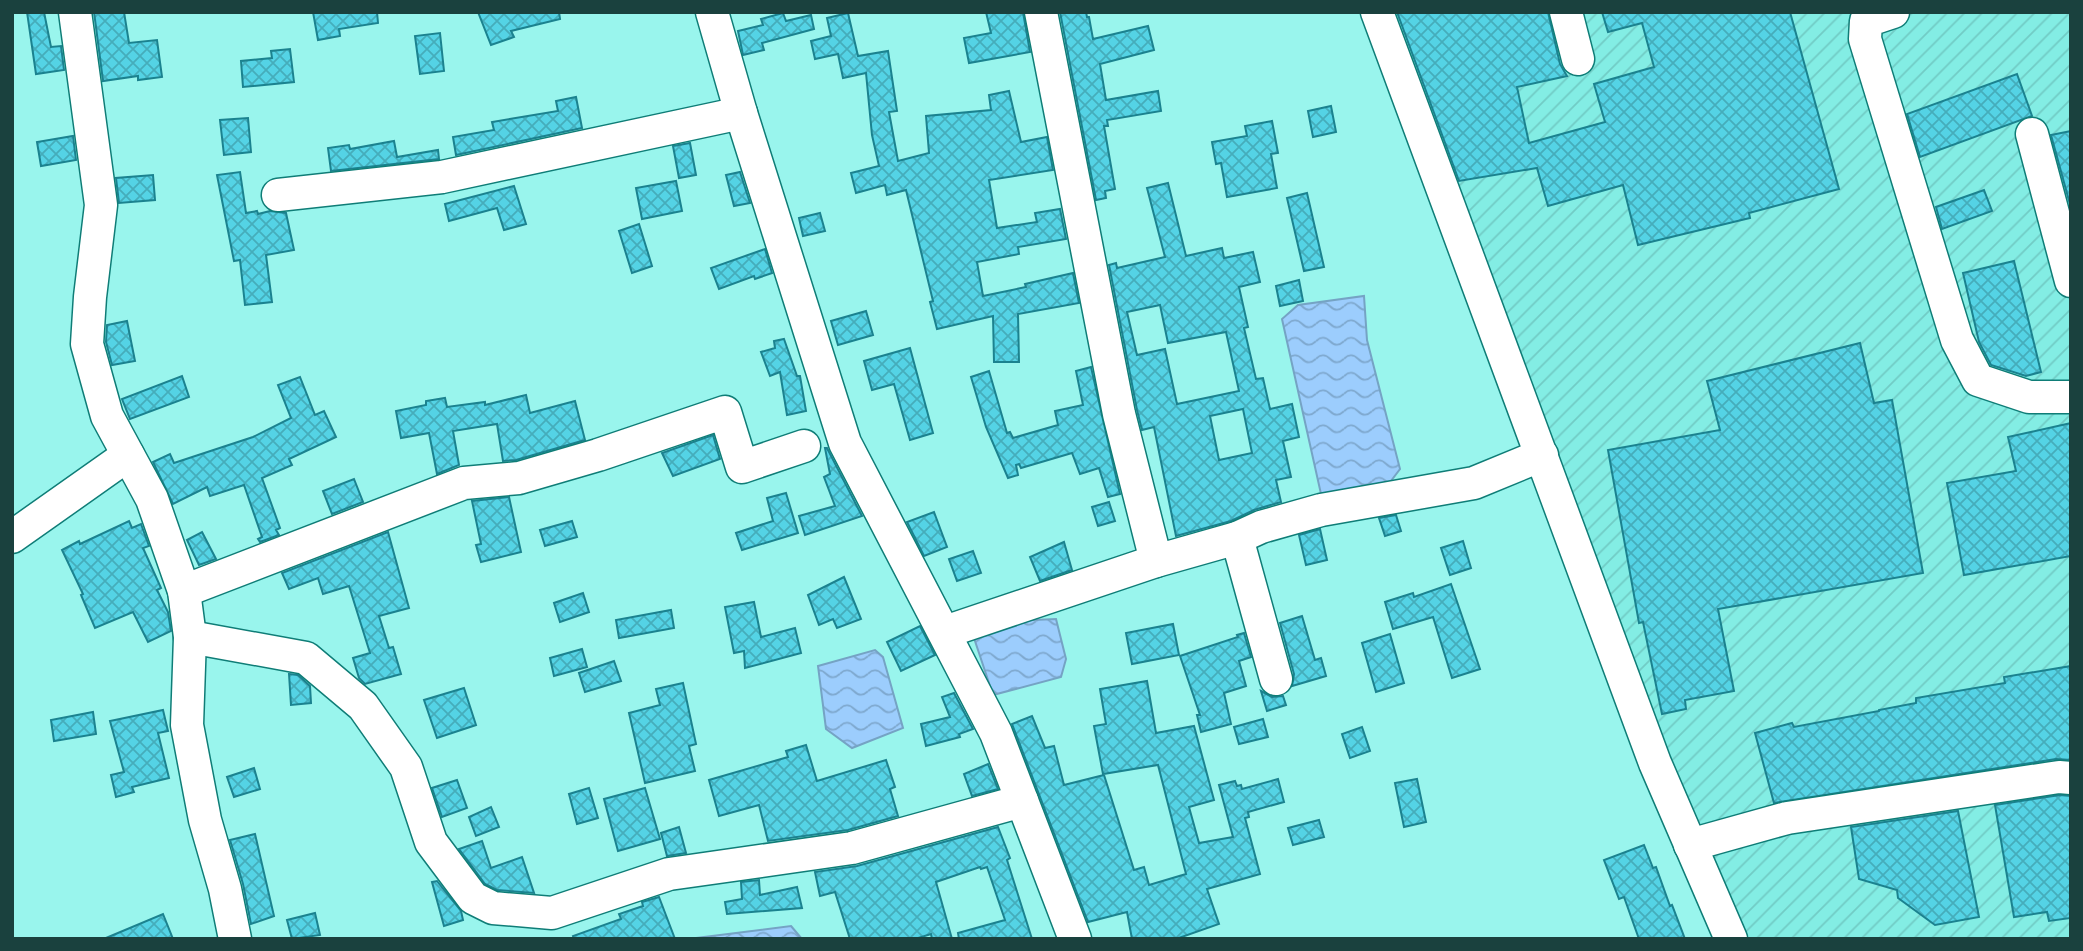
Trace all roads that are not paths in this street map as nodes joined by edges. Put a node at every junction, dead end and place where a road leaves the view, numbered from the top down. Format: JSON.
{"nodes":[{"id":1,"x":75,"y":12,"type":"edge"},
{"id":2,"x":712,"y":12,"type":"edge"},
{"id":3,"x":1041,"y":12,"type":"edge"},
{"id":4,"x":1377,"y":12,"type":"edge"},
{"id":5,"x":1566,"y":12,"type":"edge"},
{"id":6,"x":1893,"y":12,"type":"edge"},
{"id":7,"x":1578,"y":59,"type":"dead end"},
{"id":8,"x":741,"y":113,"type":"junction"},
{"id":9,"x":2032,"y":134,"type":"dead end"},
{"id":10,"x":278,"y":195,"type":"dead end"},
{"id":11,"x":2071,"y":281,"type":"edge"},
{"id":12,"x":2071,"y":397,"type":"edge"},
{"id":13,"x":804,"y":446,"type":"dead end"},
{"id":14,"x":128,"y":455,"type":"junction"},
{"id":15,"x":1542,"y":455,"type":"junction"},
{"id":16,"x":12,"y":537,"type":"edge"},
{"id":17,"x":1237,"y":538,"type":"junction"},
{"id":18,"x":1156,"y":561,"type":"junction"},
{"id":19,"x":184,"y":591,"type":"junction"},
{"id":20,"x":945,"y":632,"type":"junction"},
{"id":21,"x":190,"y":637,"type":"junction"},
{"id":22,"x":1276,"y":679,"type":"dead end"},
{"id":23,"x":2071,"y":778,"type":"edge"},
{"id":24,"x":1022,"y":801,"type":"junction"},
{"id":25,"x":1690,"y":845,"type":"junction"},
{"id":26,"x":235,"y":939,"type":"edge"},
{"id":27,"x":1075,"y":939,"type":"edge"},
{"id":28,"x":1731,"y":939,"type":"edge"}],
"edges":[{"from":1,"to":14,"type":"street"},
{"from":2,"to":8,"type":"street"},
{"from":3,"to":18,"type":"street"},
{"from":4,"to":15,"type":"street"},
{"from":5,"to":7,"type":"street"},
{"from":6,"to":12,"type":"street"},
{"from":8,"to":10,"type":"street"},
{"from":8,"to":20,"type":"street"},
{"from":9,"to":11,"type":"street"},
{"from":13,"to":19,"type":"street"},
{"from":14,"to":16,"type":"street"},
{"from":14,"to":19,"type":"street"},
{"from":15,"to":17,"type":"street"},
{"from":15,"to":25,"type":"street"},
{"from":17,"to":18,"type":"street"},
{"from":17,"to":22,"type":"street"},
{"from":18,"to":20,"type":"street"},
{"from":19,"to":21,"type":"street"},
{"from":20,"to":24,"type":"street"},
{"from":21,"to":24,"type":"street"},
{"from":21,"to":26,"type":"street"},
{"from":23,"to":25,"type":"street"},
{"from":24,"to":27,"type":"street"},
{"from":25,"to":28,"type":"street"}]}
